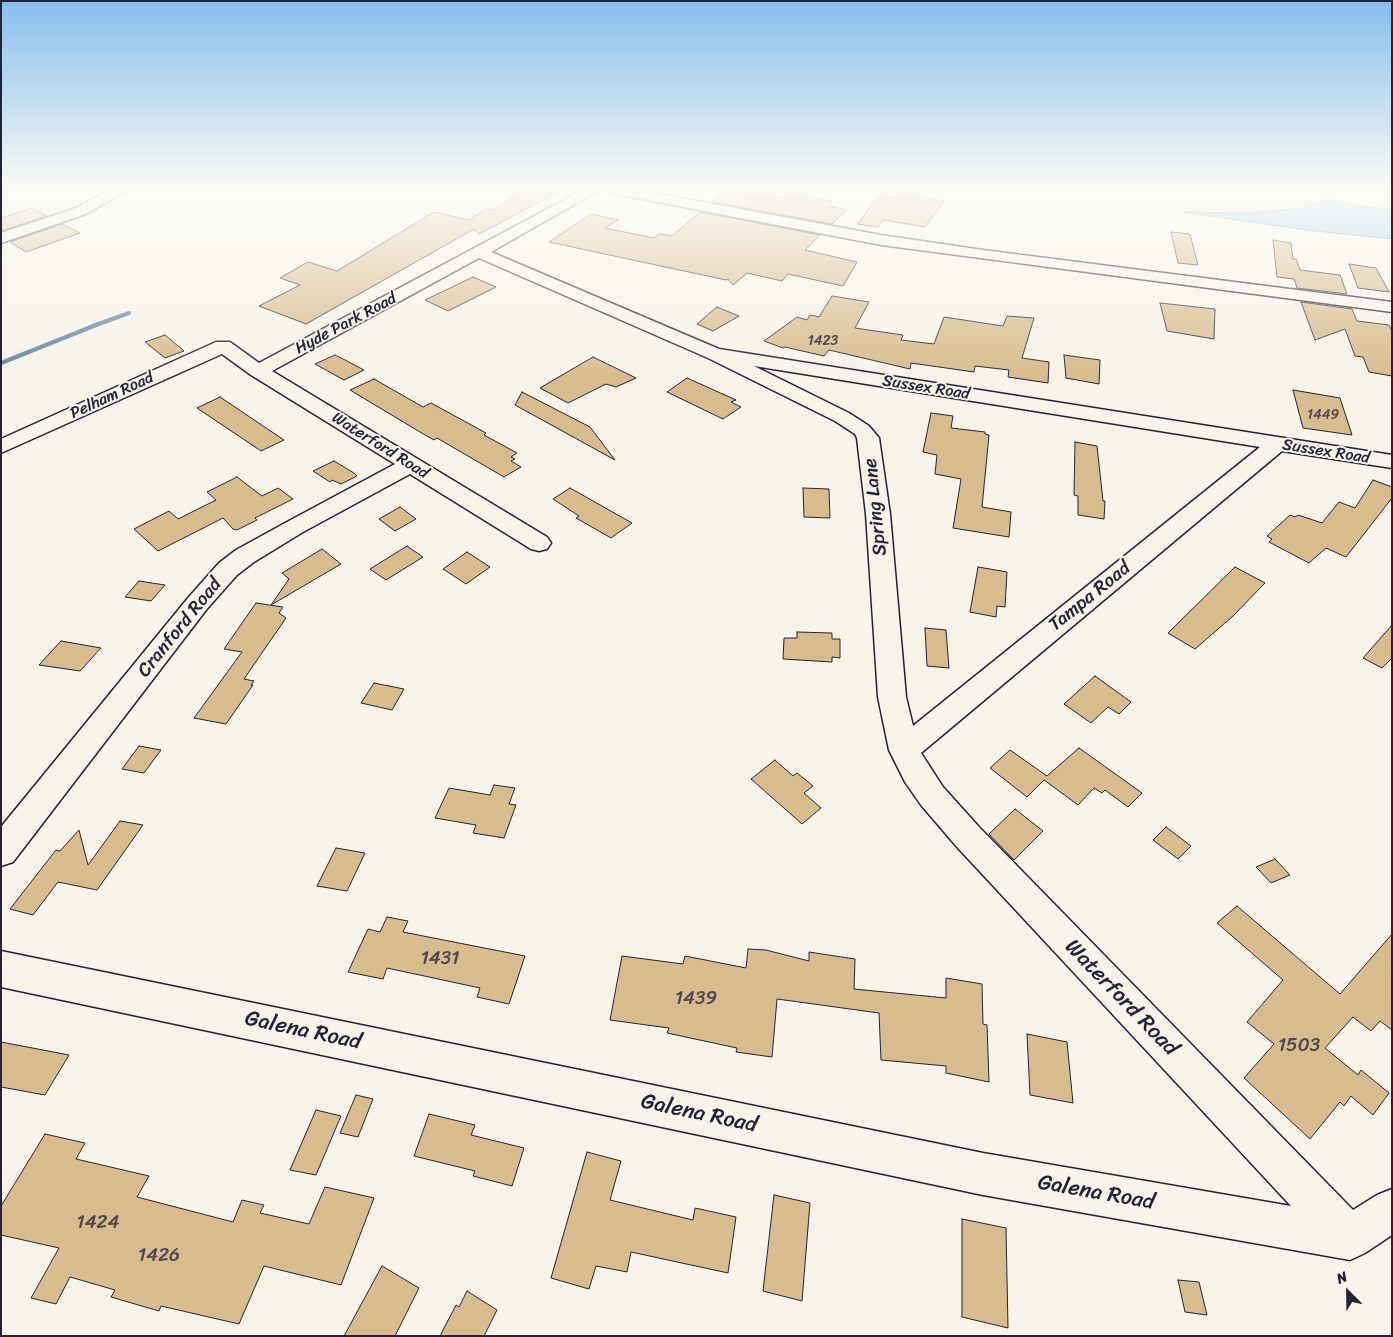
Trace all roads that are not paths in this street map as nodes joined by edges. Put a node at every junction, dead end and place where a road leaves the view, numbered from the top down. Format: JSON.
{"nodes":[{"id":1,"x":478,"y":252,"type":"joint"},
{"id":2,"x":965,"y":252,"type":"edge"},
{"id":3,"x":1392,"y":307,"type":"edge"},
{"id":4,"x":223,"y":346,"type":"joint"},
{"id":5,"x":715,"y":354,"type":"junction"},
{"id":6,"x":258,"y":371,"type":"junction"},
{"id":7,"x":1277,"y":444,"type":"junction"},
{"id":8,"x":1,"y":447,"type":"edge"},
{"id":9,"x":1392,"y":462,"type":"edge"},
{"id":10,"x":410,"y":465,"type":"junction"},
{"id":11,"x":539,"y":543,"type":"dead end"},
{"id":12,"x":904,"y":750,"type":"junction"},
{"id":13,"x":1,"y":852,"type":"edge"},
{"id":14,"x":1,"y":969,"type":"edge"},
{"id":15,"x":1392,"y":1210,"type":"edge"},
{"id":16,"x":1350,"y":1238,"type":"junction"}],
"edges":[{"from":1,"to":5,"type":"street","name":"Sussex Road"},
{"from":1,"to":6,"type":"street","name":"Hyde Park Road"},
{"from":2,"to":3,"type":"street"},
{"from":4,"to":6,"type":"street","name":"Waterford Road"},
{"from":4,"to":8,"type":"street","name":"Pelham Road"},
{"from":5,"to":7,"type":"street","name":"Sussex Road"},
{"from":5,"to":12,"type":"street","name":"Spring Lane"},
{"from":6,"to":10,"type":"street","name":"Waterford Road"},
{"from":7,"to":9,"type":"street","name":"Sussex Road"},
{"from":7,"to":12,"type":"street","name":"Tampa Road"},
{"from":10,"to":11,"type":"street","name":"Waterford Road"},
{"from":10,"to":13,"type":"street","name":"Cranford Road"},
{"from":12,"to":16,"type":"street","name":"Waterford Road"},
{"from":14,"to":16,"type":"street","name":"Galena Road"},
{"from":15,"to":16,"type":"street"}]}
